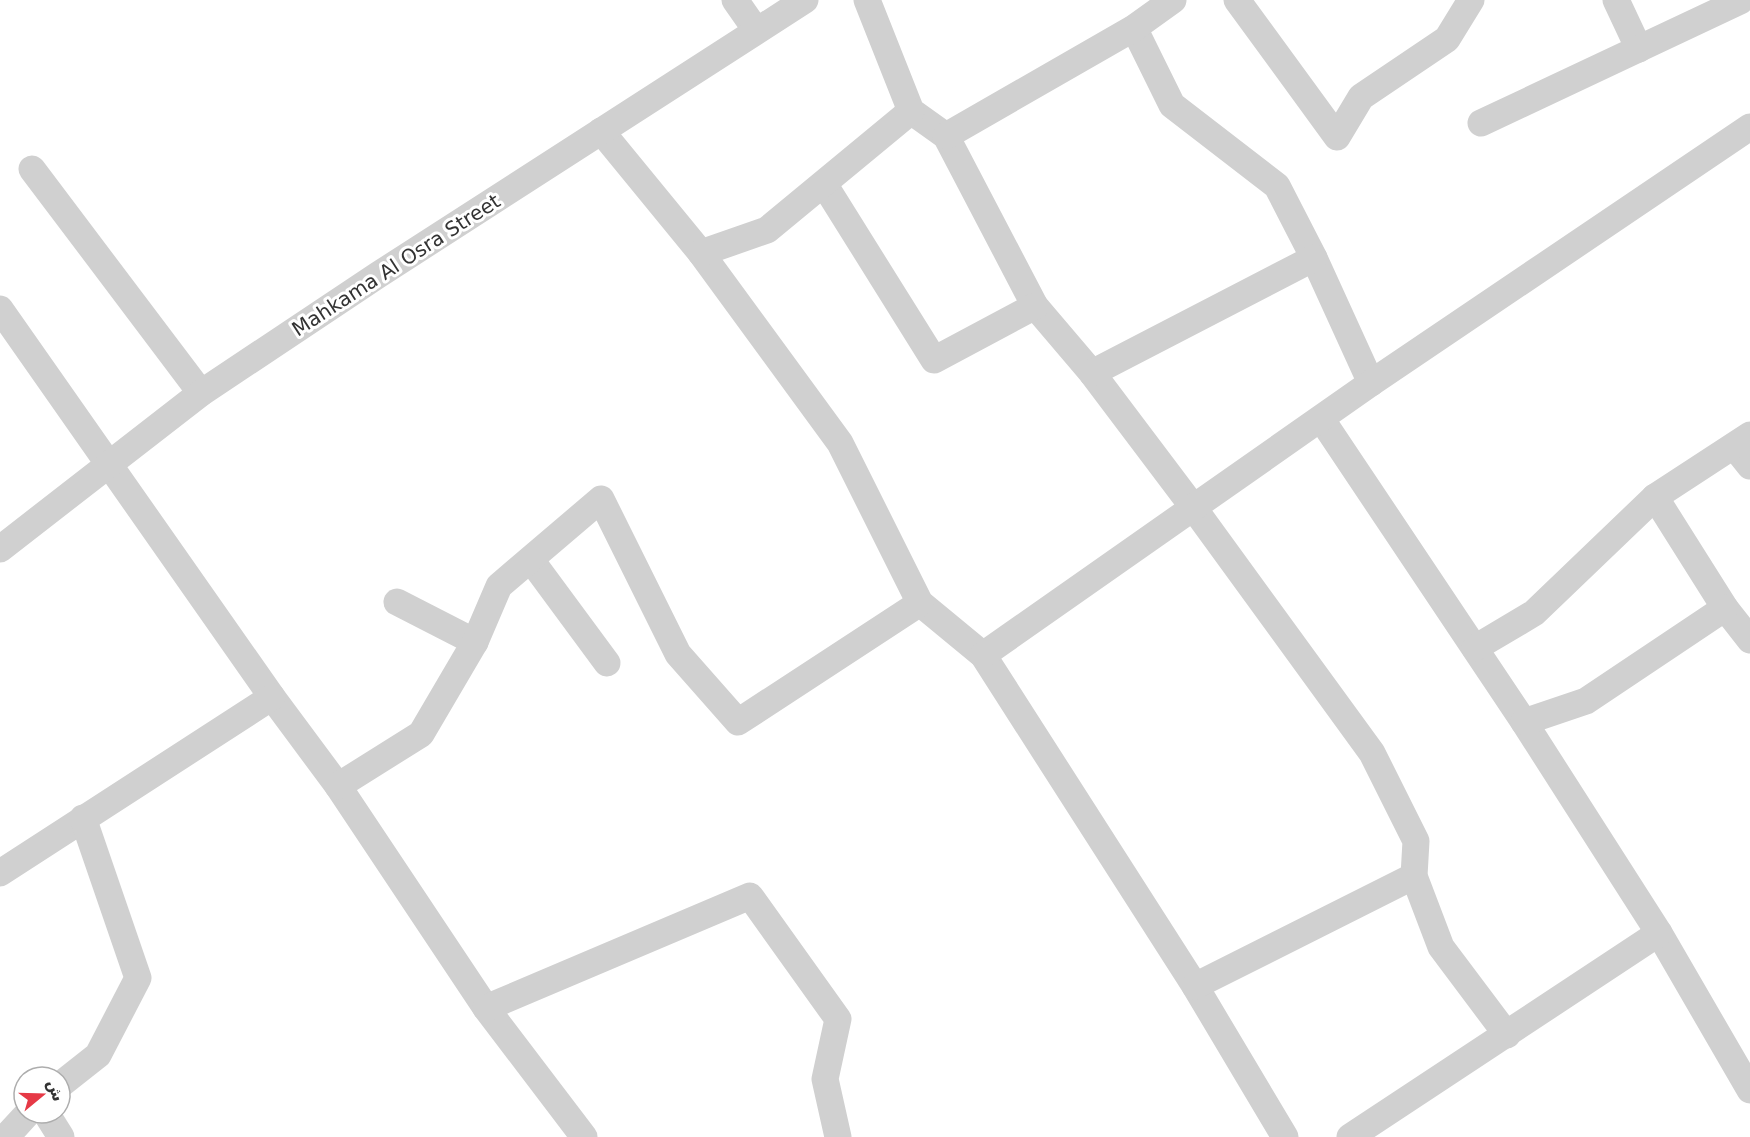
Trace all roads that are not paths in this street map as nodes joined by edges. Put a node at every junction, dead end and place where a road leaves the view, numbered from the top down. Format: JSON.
{"nodes":[{"id":1,"x":735,"y":0,"type":"edge"},
{"id":2,"x":805,"y":0,"type":"edge"},
{"id":3,"x":867,"y":0,"type":"edge"},
{"id":4,"x":1173,"y":0,"type":"edge"},
{"id":5,"x":1237,"y":0,"type":"edge"},
{"id":6,"x":1471,"y":0,"type":"edge"},
{"id":7,"x":1616,"y":0,"type":"edge"},
{"id":8,"x":1740,"y":0,"type":"edge"},
{"id":9,"x":1750,"y":15,"type":"edge"},
{"id":10,"x":1134,"y":28,"type":"junction"},
{"id":11,"x":756,"y":30,"type":"junction"},
{"id":12,"x":1639,"y":49,"type":"junction"},
{"id":13,"x":911,"y":111,"type":"junction"},
{"id":14,"x":1481,"y":123,"type":"dead end"},
{"id":15,"x":1750,"y":127,"type":"edge"},
{"id":16,"x":601,"y":131,"type":"junction"},
{"id":17,"x":946,"y":136,"type":"junction"},
{"id":18,"x":32,"y":169,"type":"dead end"},
{"id":19,"x":824,"y":184,"type":"junction"},
{"id":20,"x":701,"y":253,"type":"junction"},
{"id":21,"x":1314,"y":258,"type":"junction"},
{"id":22,"x":1035,"y":306,"type":"junction"},
{"id":23,"x":0,"y":309,"type":"edge"},
{"id":24,"x":1092,"y":373,"type":"junction"},
{"id":25,"x":1371,"y":383,"type":"junction"},
{"id":26,"x":201,"y":393,"type":"junction"},
{"id":27,"x":1322,"y":420,"type":"junction"},
{"id":28,"x":1745,"y":449,"type":"edge"},
{"id":29,"x":110,"y":463,"type":"junction"},
{"id":30,"x":1655,"y":497,"type":"junction"},
{"id":31,"x":1193,"y":507,"type":"junction"},
{"id":32,"x":0,"y":549,"type":"edge"},
{"id":33,"x":531,"y":560,"type":"junction"},
{"id":34,"x":397,"y":602,"type":"dead end"},
{"id":35,"x":920,"y":603,"type":"junction"},
{"id":36,"x":1725,"y":608,"type":"junction"},
{"id":37,"x":1750,"y":640,"type":"edge"},
{"id":38,"x":475,"y":642,"type":"junction"},
{"id":39,"x":1475,"y":648,"type":"junction"},
{"id":40,"x":983,"y":655,"type":"junction"},
{"id":41,"x":607,"y":663,"type":"dead end"},
{"id":42,"x":272,"y":697,"type":"junction"},
{"id":43,"x":1524,"y":722,"type":"junction"},
{"id":44,"x":338,"y":786,"type":"junction"},
{"id":45,"x":83,"y":818,"type":"junction"},
{"id":46,"x":0,"y":873,"type":"edge"},
{"id":47,"x":1414,"y":876,"type":"junction"},
{"id":48,"x":1659,"y":933,"type":"junction"},
{"id":49,"x":1195,"y":986,"type":"junction"},
{"id":50,"x":486,"y":1008,"type":"junction"},
{"id":51,"x":1507,"y":1035,"type":"junction"},
{"id":52,"x":72,"y":1076,"type":"edge"},
{"id":53,"x":1750,"y":1090,"type":"edge"},
{"id":54,"x":17,"y":1125,"type":"edge"},
{"id":55,"x":6,"y":1137,"type":"edge"},
{"id":56,"x":584,"y":1137,"type":"edge"},
{"id":57,"x":838,"y":1137,"type":"edge"},
{"id":58,"x":1286,"y":1137,"type":"edge"},
{"id":59,"x":1350,"y":1137,"type":"edge"}],
"edges":[{"from":1,"to":11,"type":"street"},
{"from":2,"to":11,"type":"street","name":"Mahkama Al Osra Street"},
{"from":3,"to":13,"type":"street"},
{"from":4,"to":10,"type":"street"},
{"from":5,"to":6,"type":"street"},
{"from":7,"to":12,"type":"street"},
{"from":8,"to":9,"type":"street"},
{"from":8,"to":12,"type":"street"},
{"from":10,"to":17,"type":"street"},
{"from":10,"to":21,"type":"street"},
{"from":11,"to":16,"type":"street","name":"Mahkama Al Osra Street"},
{"from":12,"to":14,"type":"street"},
{"from":13,"to":17,"type":"street"},
{"from":13,"to":19,"type":"street"},
{"from":15,"to":25,"type":"street"},
{"from":16,"to":20,"type":"street"},
{"from":16,"to":26,"type":"street","name":"Mahkama Al Osra Street"},
{"from":17,"to":22,"type":"street"},
{"from":18,"to":26,"type":"street"},
{"from":19,"to":20,"type":"street"},
{"from":19,"to":22,"type":"street"},
{"from":20,"to":35,"type":"street"},
{"from":21,"to":24,"type":"street"},
{"from":21,"to":25,"type":"street"},
{"from":22,"to":24,"type":"street"},
{"from":23,"to":29,"type":"street"},
{"from":24,"to":31,"type":"street"},
{"from":25,"to":27,"type":"street"},
{"from":26,"to":29,"type":"street","name":"Mahkama Al Osra Street"},
{"from":27,"to":31,"type":"street"},
{"from":27,"to":39,"type":"street"},
{"from":28,"to":30,"type":"street"},
{"from":29,"to":32,"type":"street","name":"Mahkama Al Osra Street"},
{"from":29,"to":42,"type":"street"},
{"from":30,"to":36,"type":"street"},
{"from":30,"to":39,"type":"street"},
{"from":31,"to":40,"type":"street"},
{"from":31,"to":47,"type":"street"},
{"from":33,"to":35,"type":"street"},
{"from":33,"to":38,"type":"street"},
{"from":33,"to":41,"type":"street"},
{"from":34,"to":38,"type":"street"},
{"from":35,"to":40,"type":"street"},
{"from":36,"to":37,"type":"street"},
{"from":36,"to":43,"type":"street"},
{"from":38,"to":44,"type":"street"},
{"from":39,"to":43,"type":"street"},
{"from":40,"to":49,"type":"street"},
{"from":42,"to":44,"type":"street"},
{"from":42,"to":45,"type":"street"},
{"from":43,"to":48,"type":"street"},
{"from":44,"to":50,"type":"street"},
{"from":45,"to":46,"type":"street"},
{"from":45,"to":52,"type":"street"},
{"from":47,"to":49,"type":"street"},
{"from":47,"to":51,"type":"street"},
{"from":48,"to":51,"type":"street"},
{"from":48,"to":53,"type":"street"},
{"from":49,"to":58,"type":"street"},
{"from":50,"to":56,"type":"street"},
{"from":50,"to":57,"type":"street"},
{"from":51,"to":59,"type":"street"},
{"from":54,"to":55,"type":"street"}]}
